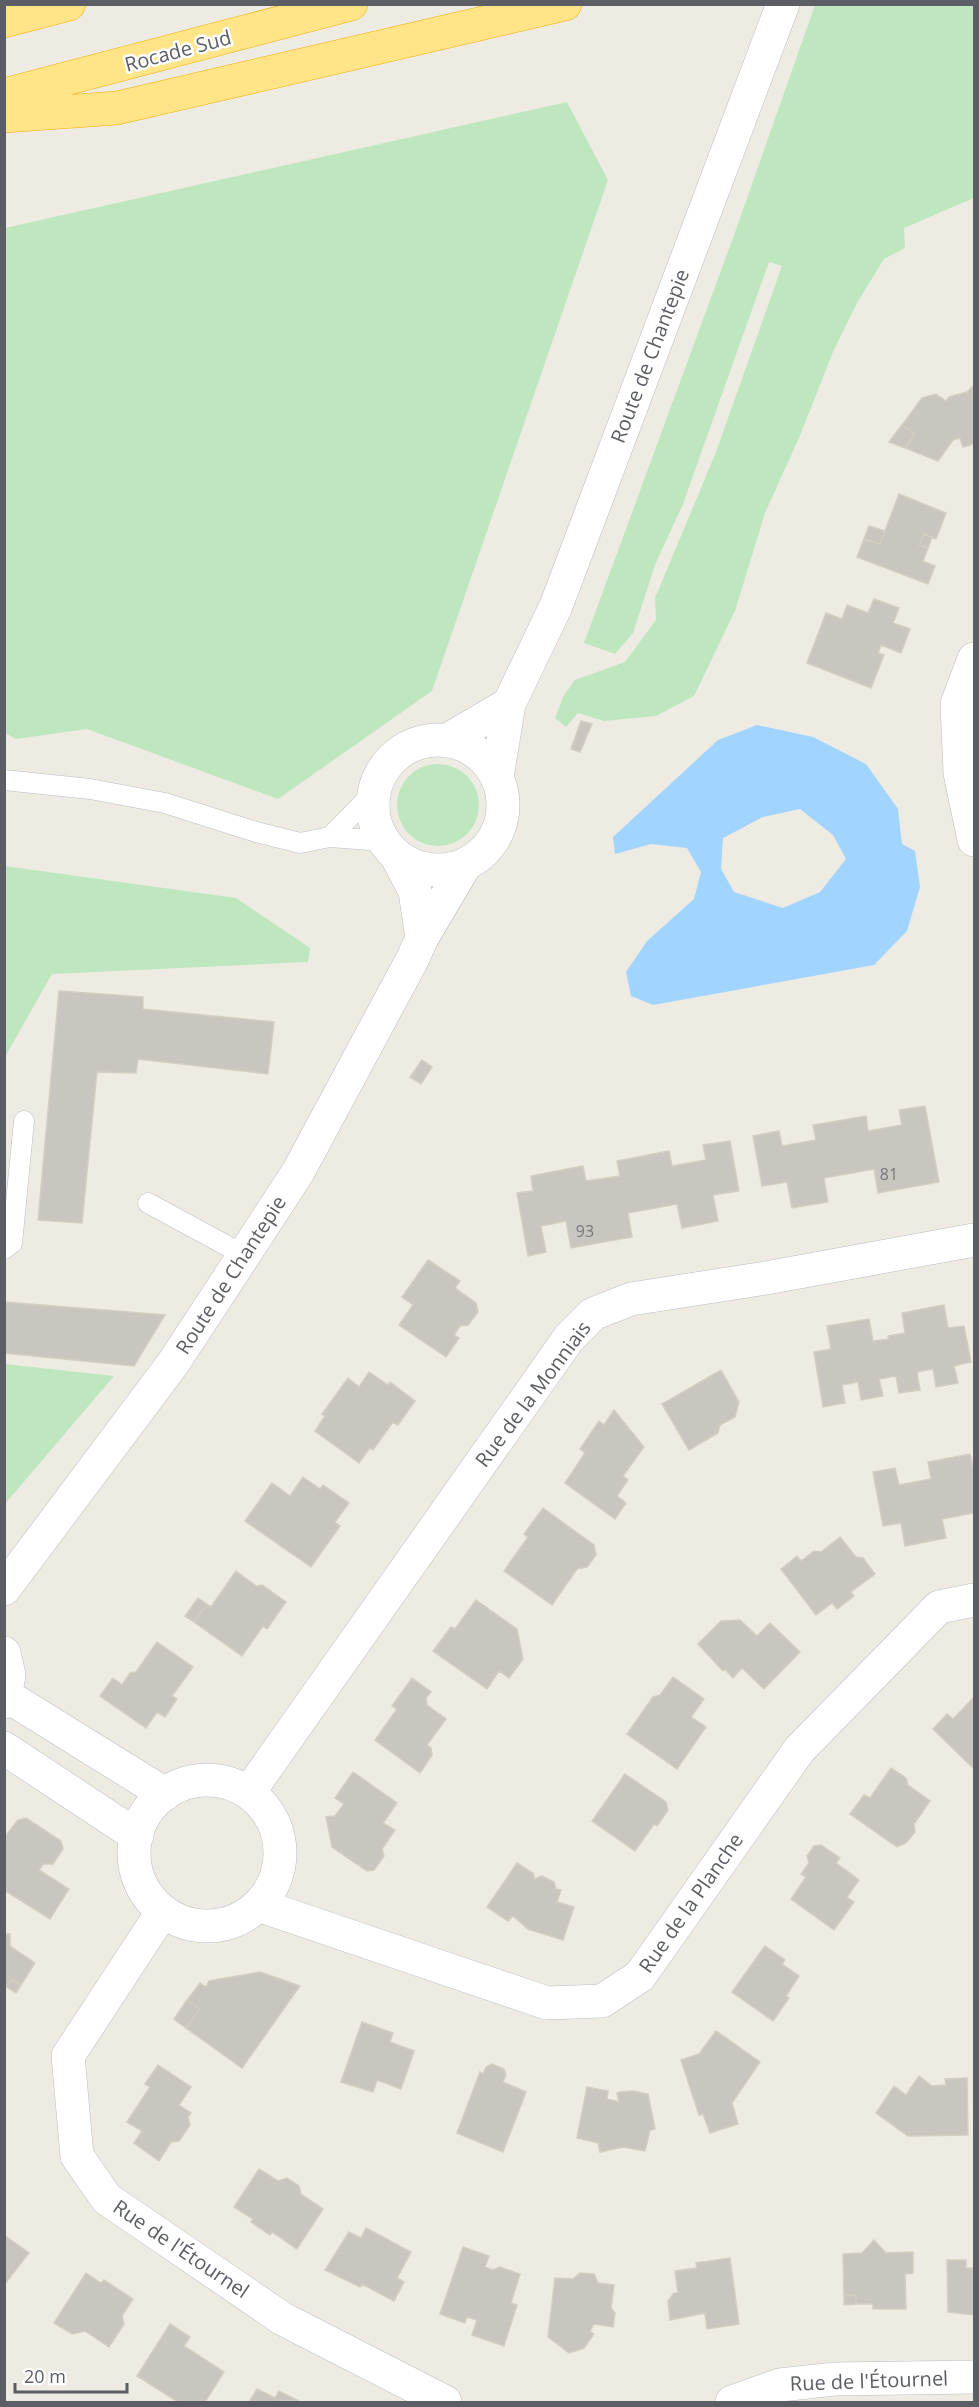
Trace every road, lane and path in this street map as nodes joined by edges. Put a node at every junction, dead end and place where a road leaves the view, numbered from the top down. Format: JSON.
{"nodes":[{"id":1,"x":351,"y":4,"type":"edge"},
{"id":2,"x":565,"y":4,"type":"edge"},
{"id":3,"x":65,"y":5,"type":"edge"},
{"id":4,"x":783,"y":6,"type":"edge"},
{"id":5,"x":4,"y":21,"type":"edge"},
{"id":6,"x":4,"y":95,"type":"edge"},
{"id":7,"x":4,"y":116,"type":"edge"},
{"id":8,"x":975,"y":659,"type":"edge"},
{"id":9,"x":510,"y":704,"type":"junction"},
{"id":10,"x":446,"y":741,"type":"junction"},
{"id":11,"x":497,"y":777,"type":"junction"},
{"id":12,"x":4,"y":780,"type":"edge"},
{"id":13,"x":374,"y":793,"type":"junction"},
{"id":14,"x":330,"y":837,"type":"junction"},
{"id":15,"x":975,"y":840,"type":"edge"},
{"id":16,"x":389,"y":848,"type":"junction"},
{"id":17,"x":465,"y":865,"type":"junction"},
{"id":18,"x":422,"y":938,"type":"junction"},
{"id":19,"x":24,"y":1121,"type":"dead end"},
{"id":20,"x":148,"y":1203,"type":"dead end"},
{"id":21,"x":975,"y":1240,"type":"edge"},
{"id":22,"x":4,"y":1249,"type":"edge"},
{"id":23,"x":244,"y":1255,"type":"junction"},
{"id":24,"x":4,"y":1589,"type":"edge"},
{"id":25,"x":975,"y":1600,"type":"edge"},
{"id":26,"x":4,"y":1653,"type":"edge"},
{"id":27,"x":6,"y":1699,"type":"edge"},
{"id":28,"x":4,"y":1748,"type":"edge"},
{"id":29,"x":249,"y":1792,"type":"junction"},
{"id":30,"x":165,"y":1794,"type":"junction"},
{"id":31,"x":137,"y":1836,"type":"junction"},
{"id":32,"x":258,"y":1905,"type":"junction"},
{"id":33,"x":163,"y":1911,"type":"junction"},
{"id":34,"x":975,"y":2377,"type":"edge"},
{"id":35,"x":445,"y":2403,"type":"edge"},
{"id":36,"x":732,"y":2403,"type":"edge"}],
"edges":[{"from":1,"to":6,"type":"highway","name":"Rocade Sud"},
{"from":2,"to":7,"type":"highway"},
{"from":3,"to":5,"type":"highway"},
{"from":4,"to":9,"type":"street","name":"Route de Chantepie"},
{"from":8,"to":15,"type":"street"},
{"from":9,"to":10,"type":"street"},
{"from":9,"to":11,"type":"street","name":"Route de Chantepie"},
{"from":10,"to":11,"type":"street"},
{"from":10,"to":13,"type":"street"},
{"from":11,"to":17,"type":"street"},
{"from":12,"to":14,"type":"lane"},
{"from":13,"to":14,"type":"lane"},
{"from":13,"to":16,"type":"street"},
{"from":14,"to":16,"type":"lane"},
{"from":16,"to":17,"type":"street"},
{"from":16,"to":18,"type":"street"},
{"from":17,"to":18,"type":"street","name":"Route de Chantepie"},
{"from":18,"to":23,"type":"street","name":"Route de Chantepie"},
{"from":19,"to":22,"type":"lane"},
{"from":20,"to":23,"type":"lane"},
{"from":21,"to":29,"type":"street","name":"Rue de la Monniais"},
{"from":23,"to":24,"type":"street","name":"Route de Chantepie"},
{"from":25,"to":32,"type":"street","name":"Rue de la Planche"},
{"from":26,"to":27,"type":"street"},
{"from":27,"to":30,"type":"street"},
{"from":28,"to":31,"type":"street"},
{"from":29,"to":30,"type":"street"},
{"from":29,"to":32,"type":"street"},
{"from":30,"to":31,"type":"street"},
{"from":31,"to":33,"type":"street"},
{"from":32,"to":33,"type":"street"},
{"from":33,"to":35,"type":"street","name":"Rue de l'Étournel"},
{"from":34,"to":36,"type":"street","name":"Rue de l'Étournel"}]}
